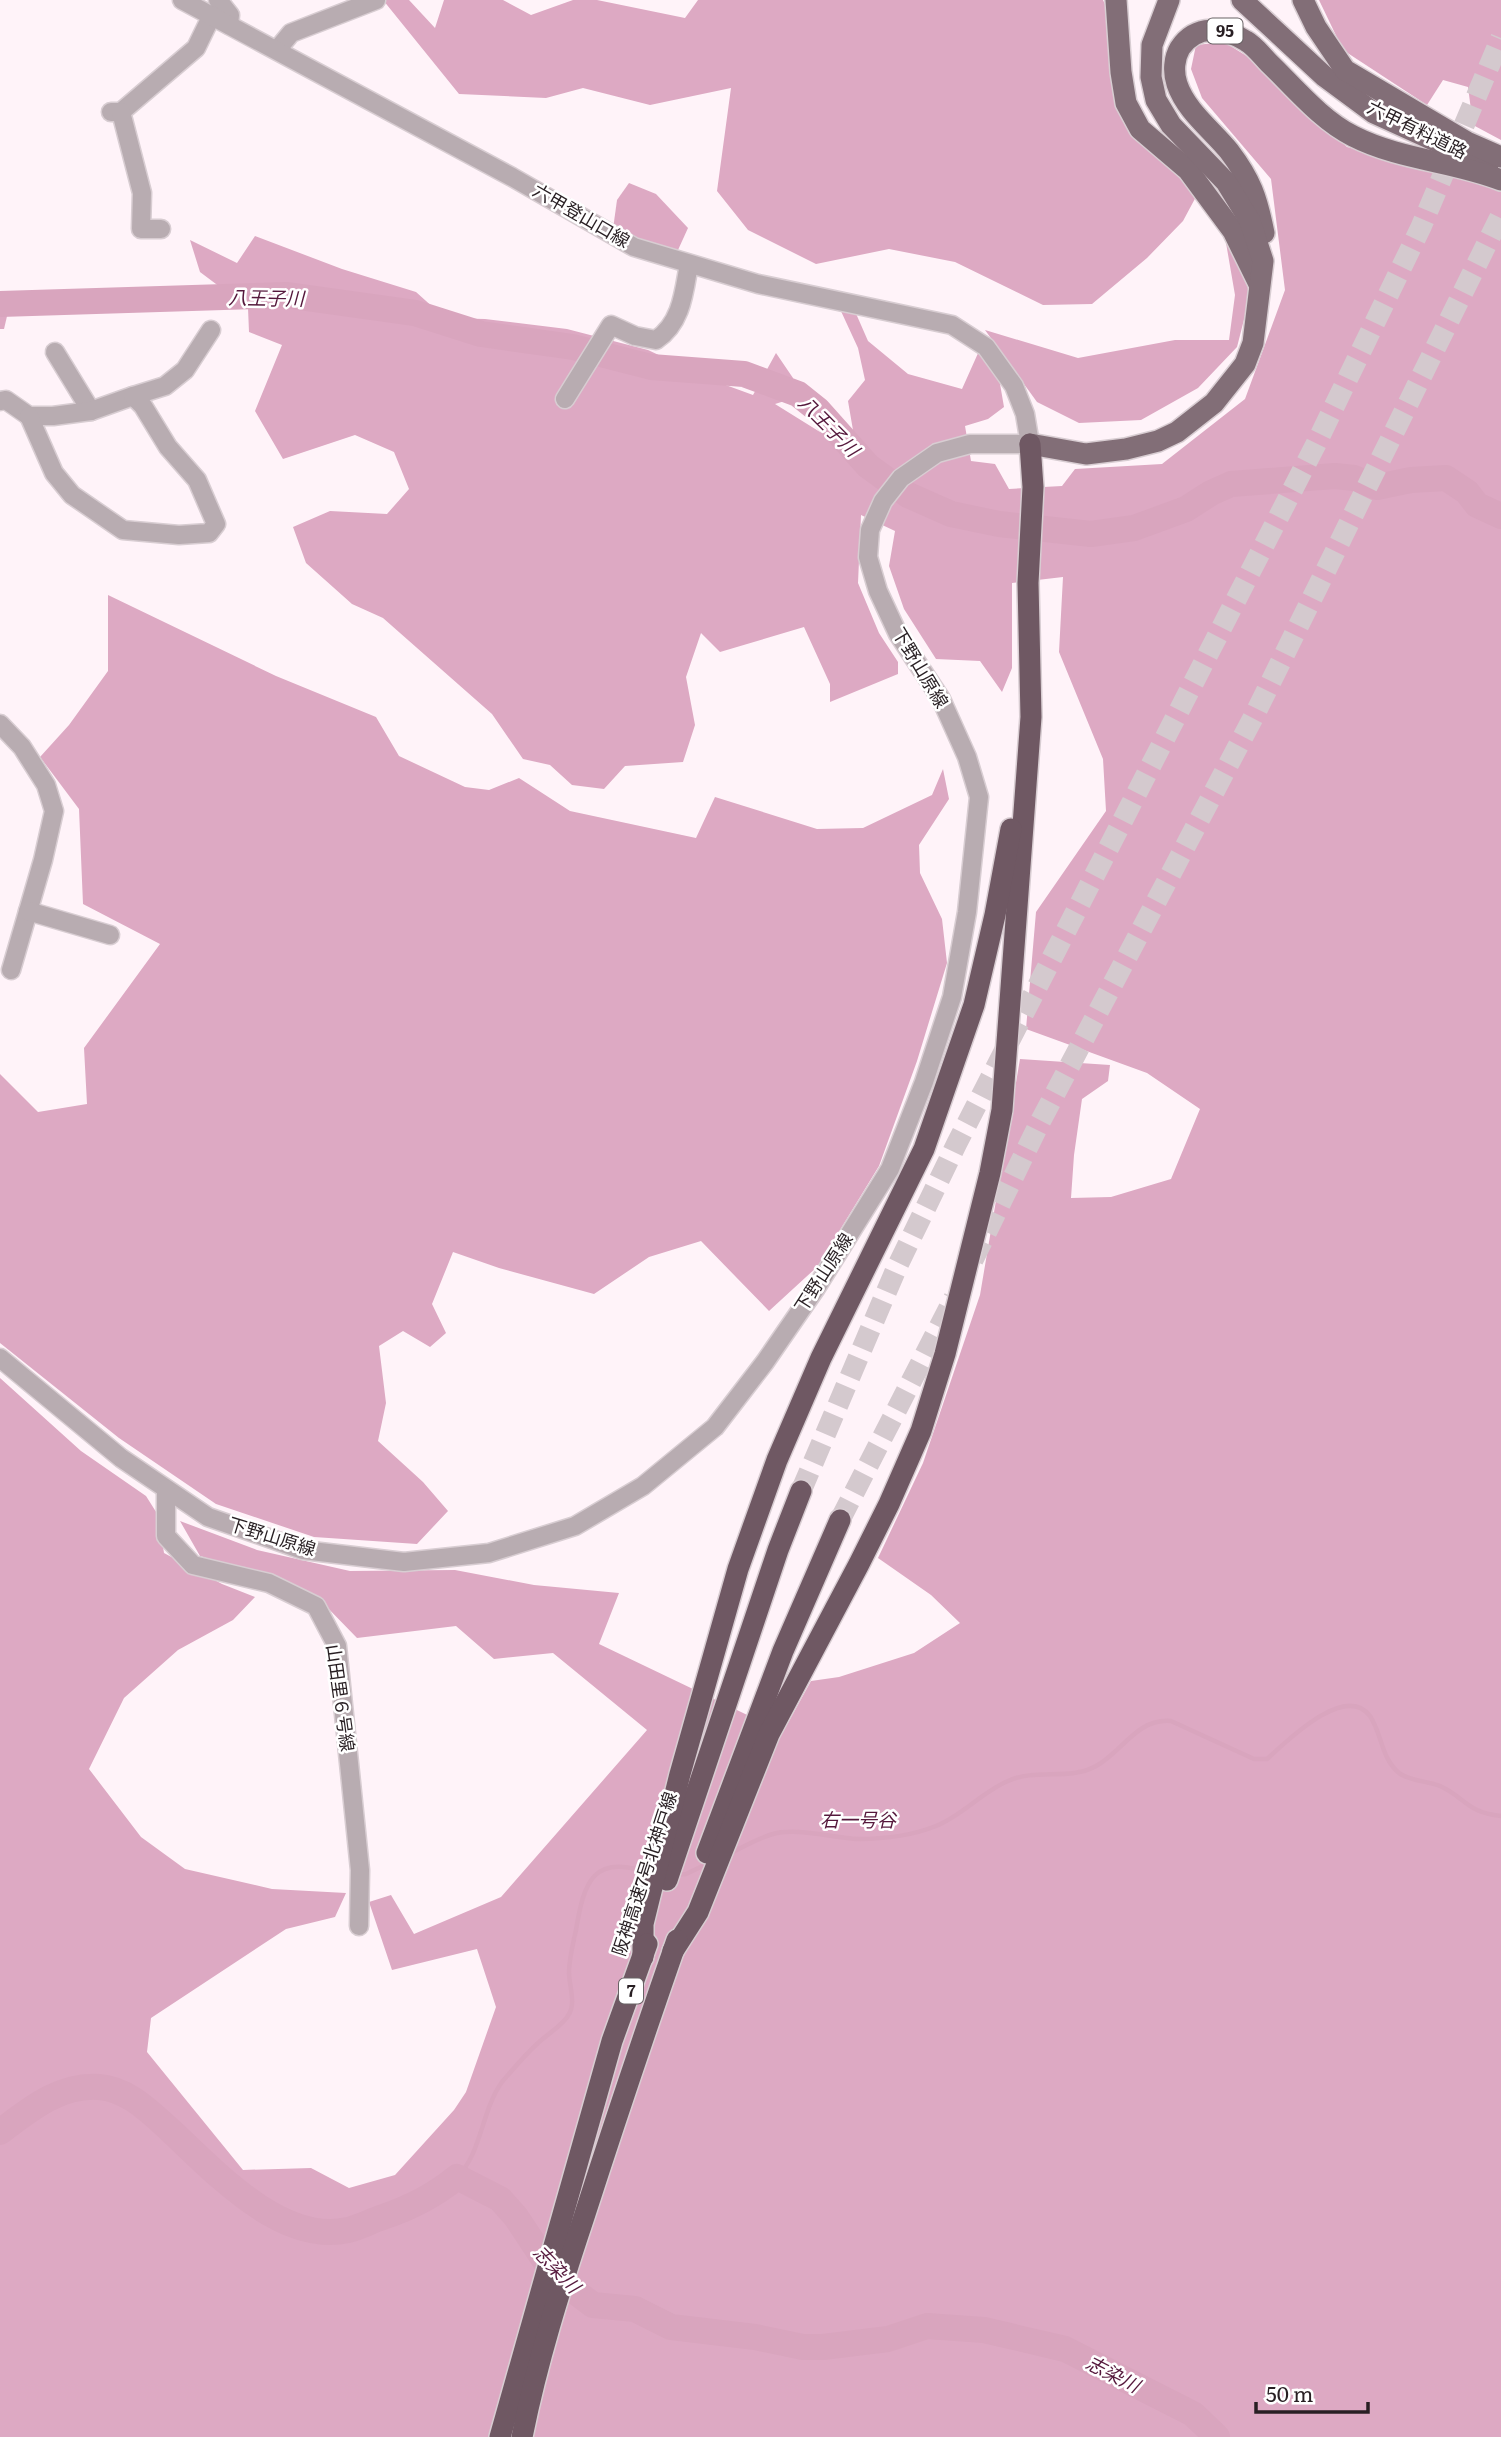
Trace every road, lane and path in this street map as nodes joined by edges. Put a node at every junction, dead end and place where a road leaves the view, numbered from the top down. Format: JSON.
{"nodes":[{"id":1,"x":182,"y":0,"type":"edge"},
{"id":2,"x":376,"y":0,"type":"edge"},
{"id":3,"x":1116,"y":0,"type":"edge"},
{"id":4,"x":1169,"y":0,"type":"edge"},
{"id":5,"x":1242,"y":0,"type":"edge"},
{"id":6,"x":1303,"y":0,"type":"edge"},
{"id":7,"x":215,"y":8,"type":"edge"},
{"id":8,"x":276,"y":50,"type":"junction"},
{"id":9,"x":1501,"y":157,"type":"edge"},
{"id":10,"x":1501,"y":171,"type":"edge"},
{"id":11,"x":1501,"y":180,"type":"edge"},
{"id":12,"x":160,"y":229,"type":"dead end"},
{"id":13,"x":689,"y":264,"type":"junction"},
{"id":14,"x":1261,"y":289,"type":"junction"},
{"id":15,"x":211,"y":330,"type":"dead end"},
{"id":16,"x":55,"y":352,"type":"dead end"},
{"id":17,"x":133,"y":396,"type":"junction"},
{"id":18,"x":565,"y":398,"type":"dead end"},
{"id":19,"x":0,"y":401,"type":"edge"},
{"id":20,"x":91,"y":411,"type":"junction"},
{"id":21,"x":29,"y":416,"type":"junction"},
{"id":22,"x":1030,"y":444,"type":"junction"},
{"id":23,"x":1031,"y":717,"type":"junction"},
{"id":24,"x":0,"y":724,"type":"edge"},
{"id":25,"x":28,"y":911,"type":"junction"},
{"id":26,"x":110,"y":935,"type":"dead end"},
{"id":27,"x":11,"y":970,"type":"dead end"},
{"id":28,"x":0,"y":1359,"type":"edge"},
{"id":29,"x":166,"y":1489,"type":"junction"},
{"id":30,"x":800,"y":1491,"type":"tunnel mouth"},
{"id":31,"x":840,"y":1520,"type":"tunnel mouth"},
{"id":32,"x":359,"y":1926,"type":"dead end"},
{"id":33,"x":673,"y":1951,"type":"junction"},
{"id":34,"x":643,"y":1957,"type":"junction"},
{"id":35,"x":500,"y":2437,"type":"edge"},
{"id":36,"x":522,"y":2437,"type":"edge"}],
"edges":[{"from":1,"to":7,"type":"street","name":"六甲登山口線"},
{"from":2,"to":8,"type":"street"},
{"from":3,"to":14,"type":"main road"},
{"from":4,"to":14,"type":"main road","number":"95"},
{"from":5,"to":10,"type":"main road","name":"六甲有料道路","number":"95"},
{"from":6,"to":9,"type":"main road"},
{"from":7,"to":8,"type":"street","name":"六甲登山口線"},
{"from":7,"to":12,"type":"street"},
{"from":8,"to":13,"type":"street","name":"六甲登山口線"},
{"from":11,"to":14,"type":"main road","number":"95"},
{"from":13,"to":18,"type":"street"},
{"from":13,"to":22,"type":"street","name":"六甲登山口線"},
{"from":14,"to":22,"type":"main road","number":"95"},
{"from":15,"to":17,"type":"street"},
{"from":16,"to":20,"type":"street"},
{"from":17,"to":20,"type":"street"},
{"from":17,"to":21,"type":"street"},
{"from":19,"to":21,"type":"street"},
{"from":20,"to":21,"type":"street"},
{"from":22,"to":23,"type":"highway"},
{"from":22,"to":29,"type":"street","name":"下野山原線"},
{"from":23,"to":33,"type":"highway"},
{"from":23,"to":34,"type":"highway"},
{"from":24,"to":25,"type":"street"},
{"from":25,"to":26,"type":"street"},
{"from":25,"to":27,"type":"street"},
{"from":28,"to":29,"type":"street","name":"下野山原線"},
{"from":29,"to":32,"type":"street","name":"山田里６号線"},
{"from":30,"to":34,"type":"highway","name":"阪神高速7号北神戸線","number":"7"},
{"from":31,"to":33,"type":"highway","number":"7"},
{"from":33,"to":36,"type":"highway","number":"7"},
{"from":34,"to":35,"type":"highway","name":"阪神高速7号北神戸線","number":"7"}]}
